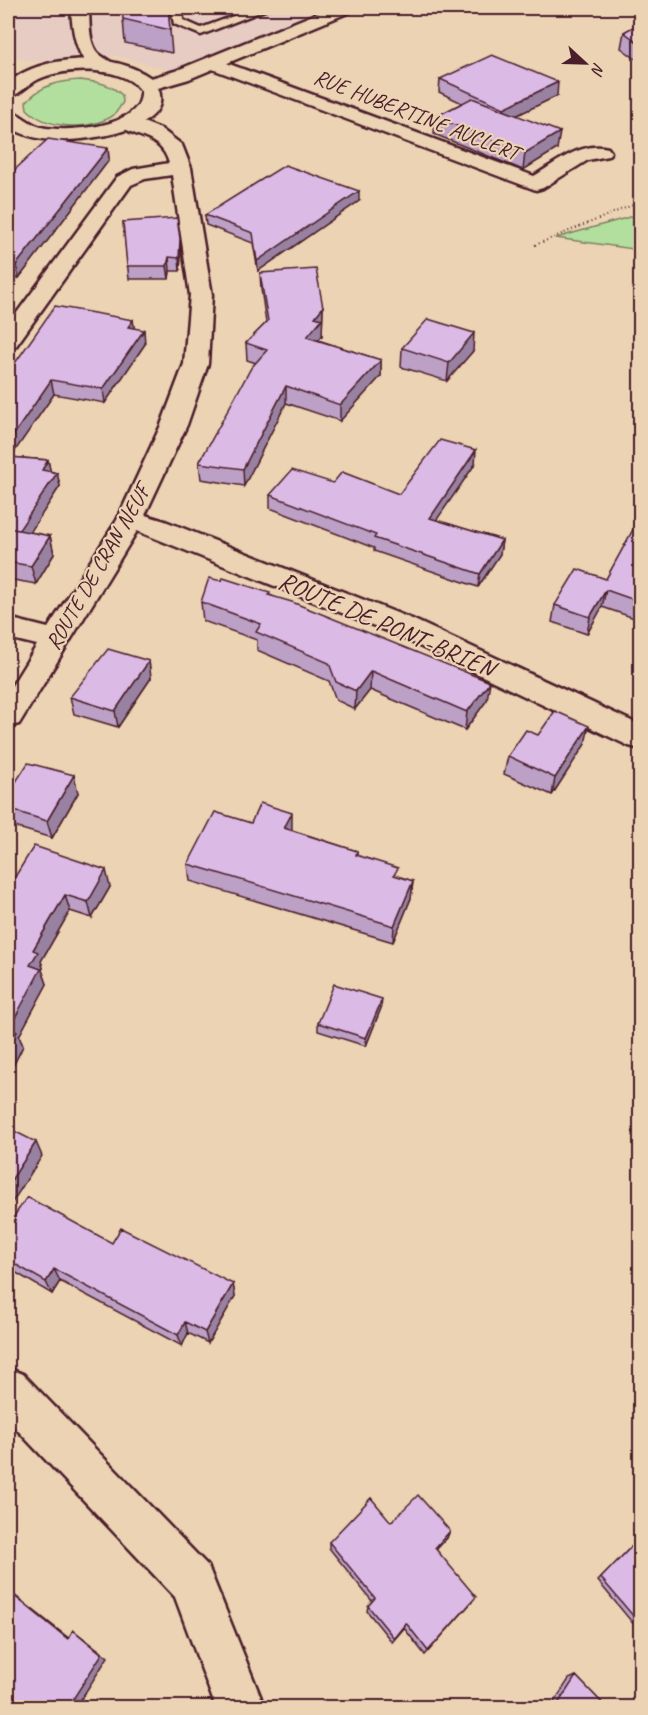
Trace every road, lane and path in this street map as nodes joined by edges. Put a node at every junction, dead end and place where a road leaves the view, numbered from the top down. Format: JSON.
{"nodes":[{"id":1,"x":80,"y":8,"type":"edge"},
{"id":2,"x":177,"y":8,"type":"edge"},
{"id":3,"x":264,"y":8,"type":"edge"},
{"id":4,"x":344,"y":8,"type":"edge"},
{"id":5,"x":82,"y":42,"type":"junction"},
{"id":6,"x":213,"y":63,"type":"junction"},
{"id":7,"x":108,"y":67,"type":"junction"},
{"id":8,"x":61,"y":68,"type":"junction"},
{"id":9,"x":8,"y":74,"type":"edge"},
{"id":10,"x":31,"y":76,"type":"junction"},
{"id":11,"x":147,"y":85,"type":"junction"},
{"id":12,"x":8,"y":92,"type":"edge"},
{"id":13,"x":8,"y":117,"type":"edge"},
{"id":14,"x":128,"y":122,"type":"junction"},
{"id":15,"x":49,"y":134,"type":"junction"},
{"id":16,"x":9,"y":140,"type":"dead end"},
{"id":17,"x":601,"y":152,"type":"dead end"},
{"id":18,"x":181,"y":168,"type":"junction"},
{"id":19,"x":640,"y":202,"type":"edge"},
{"id":20,"x":535,"y":245,"type":"dead end"},
{"id":21,"x":8,"y":340,"type":"edge"},
{"id":22,"x":130,"y":520,"type":"junction"},
{"id":23,"x":8,"y":628,"type":"edge"},
{"id":24,"x":56,"y":640,"type":"junction"},
{"id":25,"x":8,"y":716,"type":"edge"},
{"id":26,"x":640,"y":738,"type":"edge"},
{"id":27,"x":8,"y":1389,"type":"edge"},
{"id":28,"x":242,"y":1707,"type":"edge"}],
"edges":[{"from":1,"to":5,"type":"street"},
{"from":2,"to":3,"type":"lane"},
{"from":4,"to":6,"type":"street"},
{"from":5,"to":7,"type":"street"},
{"from":5,"to":8,"type":"street"},
{"from":6,"to":11,"type":"street"},
{"from":6,"to":17,"type":"street","name":"RUE HUBERTINE AUCLERT"},
{"from":7,"to":8,"type":"street"},
{"from":7,"to":11,"type":"street"},
{"from":8,"to":10,"type":"street"},
{"from":9,"to":10,"type":"street"},
{"from":10,"to":12,"type":"street"},
{"from":11,"to":14,"type":"street"},
{"from":13,"to":15,"type":"street"},
{"from":14,"to":15,"type":"street"},
{"from":14,"to":18,"type":"street","name":"ROUTE DE CRAN NEUF"},
{"from":15,"to":16,"type":"street"},
{"from":18,"to":21,"type":"street"},
{"from":18,"to":22,"type":"street","name":"ROUTE DE CRAN NEUF"},
{"from":19,"to":20,"type":"path"},
{"from":22,"to":24,"type":"street","name":"ROUTE DE CRAN NEUF"},
{"from":22,"to":26,"type":"street","name":"ROUTE DE PONT-BRIEN"},
{"from":23,"to":24,"type":"street"},
{"from":24,"to":25,"type":"street","name":"ROUTE DE CRAN NEUF"},
{"from":27,"to":28,"type":"street"}]}
